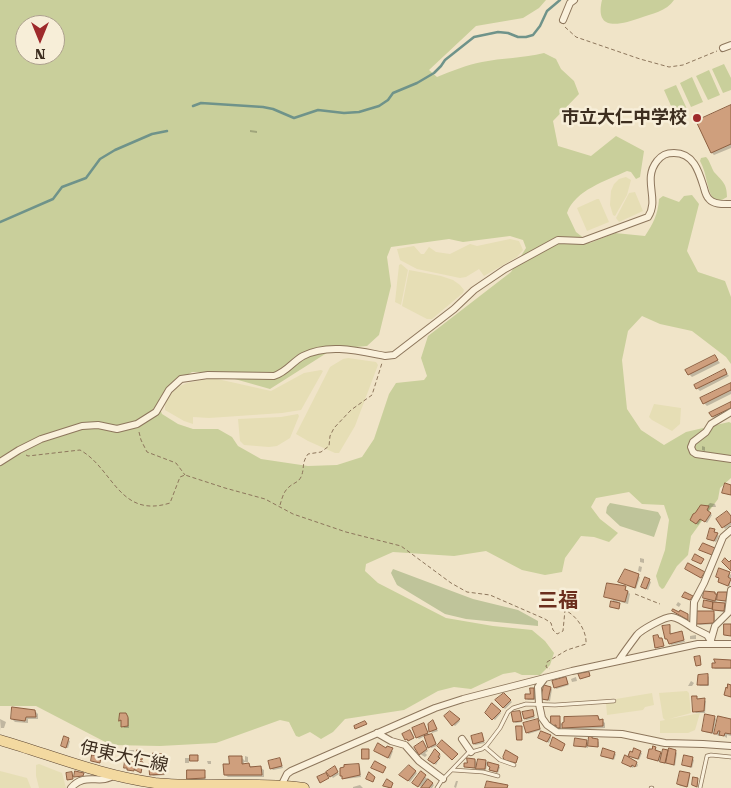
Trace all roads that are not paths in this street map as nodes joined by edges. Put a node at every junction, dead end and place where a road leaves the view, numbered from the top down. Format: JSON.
{"nodes":[{"id":1,"x":574,"y":0,"type":"edge"},
{"id":2,"x":563,"y":20,"type":"road end"},
{"id":3,"x":731,"y":44,"type":"edge"},
{"id":4,"x":723,"y":48,"type":"road end"},
{"id":5,"x":731,"y":204,"type":"edge"},
{"id":6,"x":731,"y":412,"type":"edge"},
{"id":7,"x":731,"y":459,"type":"edge"},
{"id":8,"x":0,"y":462,"type":"edge"},
{"id":9,"x":731,"y":530,"type":"edge"},
{"id":10,"x":731,"y":590,"type":"edge"},
{"id":11,"x":693,"y":628,"type":"junction"},
{"id":12,"x":711,"y":641,"type":"junction"},
{"id":13,"x":731,"y":644,"type":"edge"},
{"id":14,"x":619,"y":660,"type":"junction"},
{"id":15,"x":546,"y":678,"type":"junction"},
{"id":16,"x":614,"y":701,"type":"dead end"},
{"id":17,"x":539,"y":704,"type":"junction"},
{"id":18,"x":377,"y":734,"type":"junction"},
{"id":19,"x":462,"y":739,"type":"dead end"},
{"id":20,"x":0,"y":740,"type":"edge"},
{"id":21,"x":731,"y":746,"type":"edge"},
{"id":22,"x":485,"y":747,"type":"junction"},
{"id":23,"x":470,"y":752,"type":"junction"},
{"id":24,"x":731,"y":757,"type":"edge"},
{"id":25,"x":514,"y":765,"type":"dead end"},
{"id":26,"x":453,"y":770,"type":"junction"},
{"id":27,"x":115,"y":774,"type":"junction"},
{"id":28,"x":498,"y":776,"type":"dead end"},
{"id":29,"x":442,"y":780,"type":"junction"},
{"id":30,"x":280,"y":786,"type":"junction"},
{"id":31,"x":257,"y":787,"type":"edge"},
{"id":32,"x":71,"y":788,"type":"edge"},
{"id":33,"x":304,"y":788,"type":"edge"},
{"id":34,"x":437,"y":788,"type":"edge"},
{"id":35,"x":700,"y":788,"type":"edge"}],
"edges":[{"from":1,"to":2,"type":"street"},
{"from":3,"to":4,"type":"street"},
{"from":5,"to":8,"type":"street"},
{"from":6,"to":7,"type":"street"},
{"from":9,"to":11,"type":"street"},
{"from":10,"to":12,"type":"street"},
{"from":11,"to":12,"type":"street"},
{"from":11,"to":14,"type":"street"},
{"from":12,"to":13,"type":"street"},
{"from":12,"to":14,"type":"street"},
{"from":14,"to":15,"type":"street"},
{"from":15,"to":17,"type":"street"},
{"from":15,"to":18,"type":"street"},
{"from":16,"to":17,"type":"lane"},
{"from":17,"to":21,"type":"street"},
{"from":17,"to":22,"type":"lane"},
{"from":18,"to":29,"type":"street"},
{"from":18,"to":30,"type":"street"},
{"from":19,"to":23,"type":"street"},
{"from":20,"to":27,"type":"main road","name":"伊東大仁線"},
{"from":22,"to":23,"type":"lane"},
{"from":22,"to":25,"type":"lane"},
{"from":23,"to":26,"type":"lane"},
{"from":24,"to":35,"type":"lane"},
{"from":26,"to":28,"type":"lane"},
{"from":26,"to":29,"type":"lane"},
{"from":27,"to":31,"type":"main road","name":"伊東大仁線"},
{"from":27,"to":32,"type":"street"},
{"from":29,"to":34,"type":"lane"},
{"from":30,"to":31,"type":"main road","name":"伊東大仁線"},
{"from":30,"to":33,"type":"main road","name":"伊東大仁線"}]}
